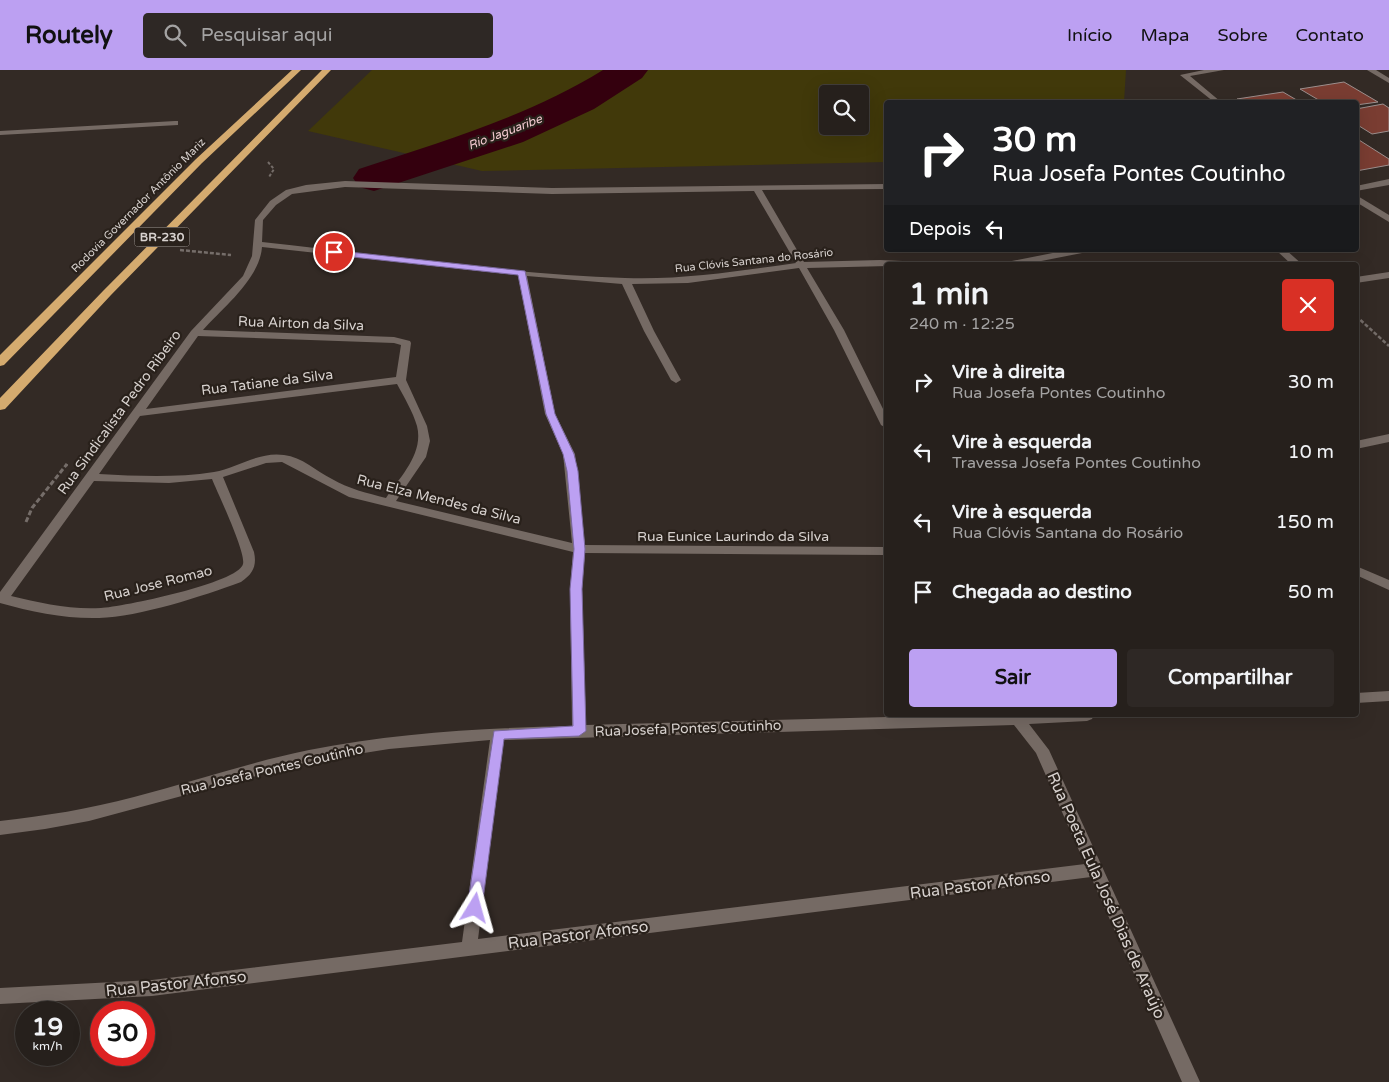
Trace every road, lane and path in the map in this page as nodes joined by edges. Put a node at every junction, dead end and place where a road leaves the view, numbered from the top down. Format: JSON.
{"nodes":[{"id":1,"x":297,"y":70,"type":"edge"},
{"id":2,"x":328,"y":70,"type":"edge"},
{"id":3,"x":1220,"y":70,"type":"edge"},
{"id":4,"x":1371,"y":70,"type":"edge"},
{"id":5,"x":1183,"y":73,"type":"edge"},
{"id":6,"x":1389,"y":81,"type":"edge"},
{"id":7,"x":1216,"y":100,"type":"edge"},
{"id":8,"x":175,"y":123,"type":"dead end"},
{"id":9,"x":0,"y":133,"type":"edge"},
{"id":10,"x":1389,"y":182,"type":"edge"},
{"id":11,"x":884,"y":186,"type":"edge"},
{"id":12,"x":1359,"y":188,"type":"edge"},
{"id":13,"x":757,"y":189,"type":"junction"},
{"id":14,"x":1359,"y":200,"type":"edge"},
{"id":15,"x":1389,"y":218,"type":"edge"},
{"id":16,"x":258,"y":244,"type":"junction"},
{"id":17,"x":180,"y":250,"type":"dead end"},
{"id":18,"x":1072,"y":252,"type":"edge"},
{"id":19,"x":1283,"y":252,"type":"edge"},
{"id":20,"x":238,"y":256,"type":"dead end"},
{"id":21,"x":1022,"y":262,"type":"edge"},
{"id":22,"x":1295,"y":262,"type":"edge"},
{"id":23,"x":884,"y":263,"type":"edge"},
{"id":24,"x":803,"y":265,"type":"junction"},
{"id":25,"x":522,"y":273,"type":"junction"},
{"id":26,"x":1389,"y":275,"type":"edge"},
{"id":27,"x":1359,"y":280,"type":"edge"},
{"id":28,"x":626,"y":281,"type":"junction"},
{"id":29,"x":1359,"y":319,"type":"edge"},
{"id":30,"x":195,"y":333,"type":"junction"},
{"id":31,"x":1389,"y":346,"type":"edge"},
{"id":32,"x":0,"y":362,"type":"edge"},
{"id":33,"x":401,"y":380,"type":"junction"},
{"id":34,"x":676,"y":380,"type":"dead end"},
{"id":35,"x":0,"y":406,"type":"edge"},
{"id":36,"x":136,"y":413,"type":"junction"},
{"id":37,"x":884,"y":421,"type":"edge"},
{"id":38,"x":1389,"y":438,"type":"edge"},
{"id":39,"x":1359,"y":444,"type":"edge"},
{"id":40,"x":69,"y":462,"type":"dead end"},
{"id":41,"x":216,"y":475,"type":"junction"},
{"id":42,"x":90,"y":477,"type":"junction"},
{"id":43,"x":390,"y":501,"type":"junction"},
{"id":44,"x":32,"y":508,"type":"dead end"},
{"id":45,"x":579,"y":549,"type":"junction"},
{"id":46,"x":884,"y":550,"type":"edge"},
{"id":47,"x":1359,"y":571,"type":"edge"},
{"id":48,"x":1389,"y":585,"type":"edge"},
{"id":49,"x":2,"y":599,"type":"joint"},
{"id":50,"x":1389,"y":696,"type":"edge"},
{"id":51,"x":1359,"y":698,"type":"edge"},
{"id":52,"x":1016,"y":717,"type":"edge"},
{"id":53,"x":579,"y":731,"type":"junction"},
{"id":54,"x":498,"y":734,"type":"junction"},
{"id":55,"x":0,"y":828,"type":"edge"},
{"id":56,"x":1095,"y":870,"type":"junction"},
{"id":57,"x":469,"y":947,"type":"junction"},
{"id":58,"x":0,"y":996,"type":"edge"},
{"id":59,"x":1191,"y":1082,"type":"edge"}],
"edges":[{"from":1,"to":32,"type":"highway","name":"Rodovia Governador Antônio Mariz","number":"BR-230"},
{"from":2,"to":35,"type":"highway","number":"BR-230"},
{"from":3,"to":5,"type":"street"},
{"from":4,"to":6,"type":"street"},
{"from":5,"to":7,"type":"street"},
{"from":8,"to":9,"type":"street"},
{"from":10,"to":12,"type":"street"},
{"from":11,"to":13,"type":"street","name":"Rua Sindicalista Pedro Ribeiro"},
{"from":13,"to":16,"type":"street","name":"Rua Sindicalista Pedro Ribeiro"},
{"from":13,"to":24,"type":"street"},
{"from":14,"to":15,"type":"street"},
{"from":16,"to":25,"type":"street","name":"Rua Clóvis Santana do Rosário"},
{"from":16,"to":30,"type":"street","name":"Rua Sindicalista Pedro Ribeiro"},
{"from":17,"to":20,"type":"path"},
{"from":18,"to":21,"type":"street"},
{"from":19,"to":22,"type":"street"},
{"from":23,"to":24,"type":"street","name":"Rua Clóvis Santana do Rosário"},
{"from":24,"to":28,"type":"street","name":"Rua Clóvis Santana do Rosário"},
{"from":24,"to":37,"type":"street"},
{"from":25,"to":28,"type":"street","name":"Rua Clóvis Santana do Rosário"},
{"from":25,"to":45,"type":"street"},
{"from":26,"to":27,"type":"street"},
{"from":28,"to":34,"type":"street"},
{"from":29,"to":31,"type":"path"},
{"from":30,"to":33,"type":"street","name":"Rua Airton da Silva"},
{"from":30,"to":36,"type":"street","name":"Rua Sindicalista Pedro Ribeiro"},
{"from":33,"to":36,"type":"street","name":"Rua Tatiane da Silva"},
{"from":33,"to":43,"type":"street"},
{"from":36,"to":42,"type":"street","name":"Rua Sindicalista Pedro Ribeiro"},
{"from":38,"to":39,"type":"street"},
{"from":40,"to":44,"type":"path"},
{"from":41,"to":42,"type":"street","name":"Rua Elza Mendes da Silva"},
{"from":41,"to":43,"type":"street","name":"Rua Elza Mendes da Silva"},
{"from":41,"to":49,"type":"street","name":"Rua Jose Romao"},
{"from":42,"to":49,"type":"street","name":"Rua Sindicalista Pedro Ribeiro"},
{"from":43,"to":45,"type":"street","name":"Rua Elza Mendes da Silva"},
{"from":45,"to":46,"type":"street","name":"Rua Eunice Laurindo da Silva"},
{"from":45,"to":53,"type":"street"},
{"from":47,"to":48,"type":"street"},
{"from":50,"to":51,"type":"street"},
{"from":52,"to":53,"type":"street","name":"Rua Josefa Pontes Coutinho"},
{"from":52,"to":56,"type":"street","name":"Rua Poeta Eula José Dias de Araújo"},
{"from":53,"to":54,"type":"street","name":"Rua Josefa Pontes Coutinho"},
{"from":54,"to":55,"type":"street","name":"Rua Josefa Pontes Coutinho"},
{"from":54,"to":57,"type":"street"},
{"from":56,"to":57,"type":"street","name":"Rua Pastor Afonso"},
{"from":56,"to":59,"type":"street","name":"Rua Poeta Eula José Dias de Araújo"},
{"from":57,"to":58,"type":"street","name":"Rua Pastor Afonso"}]}
